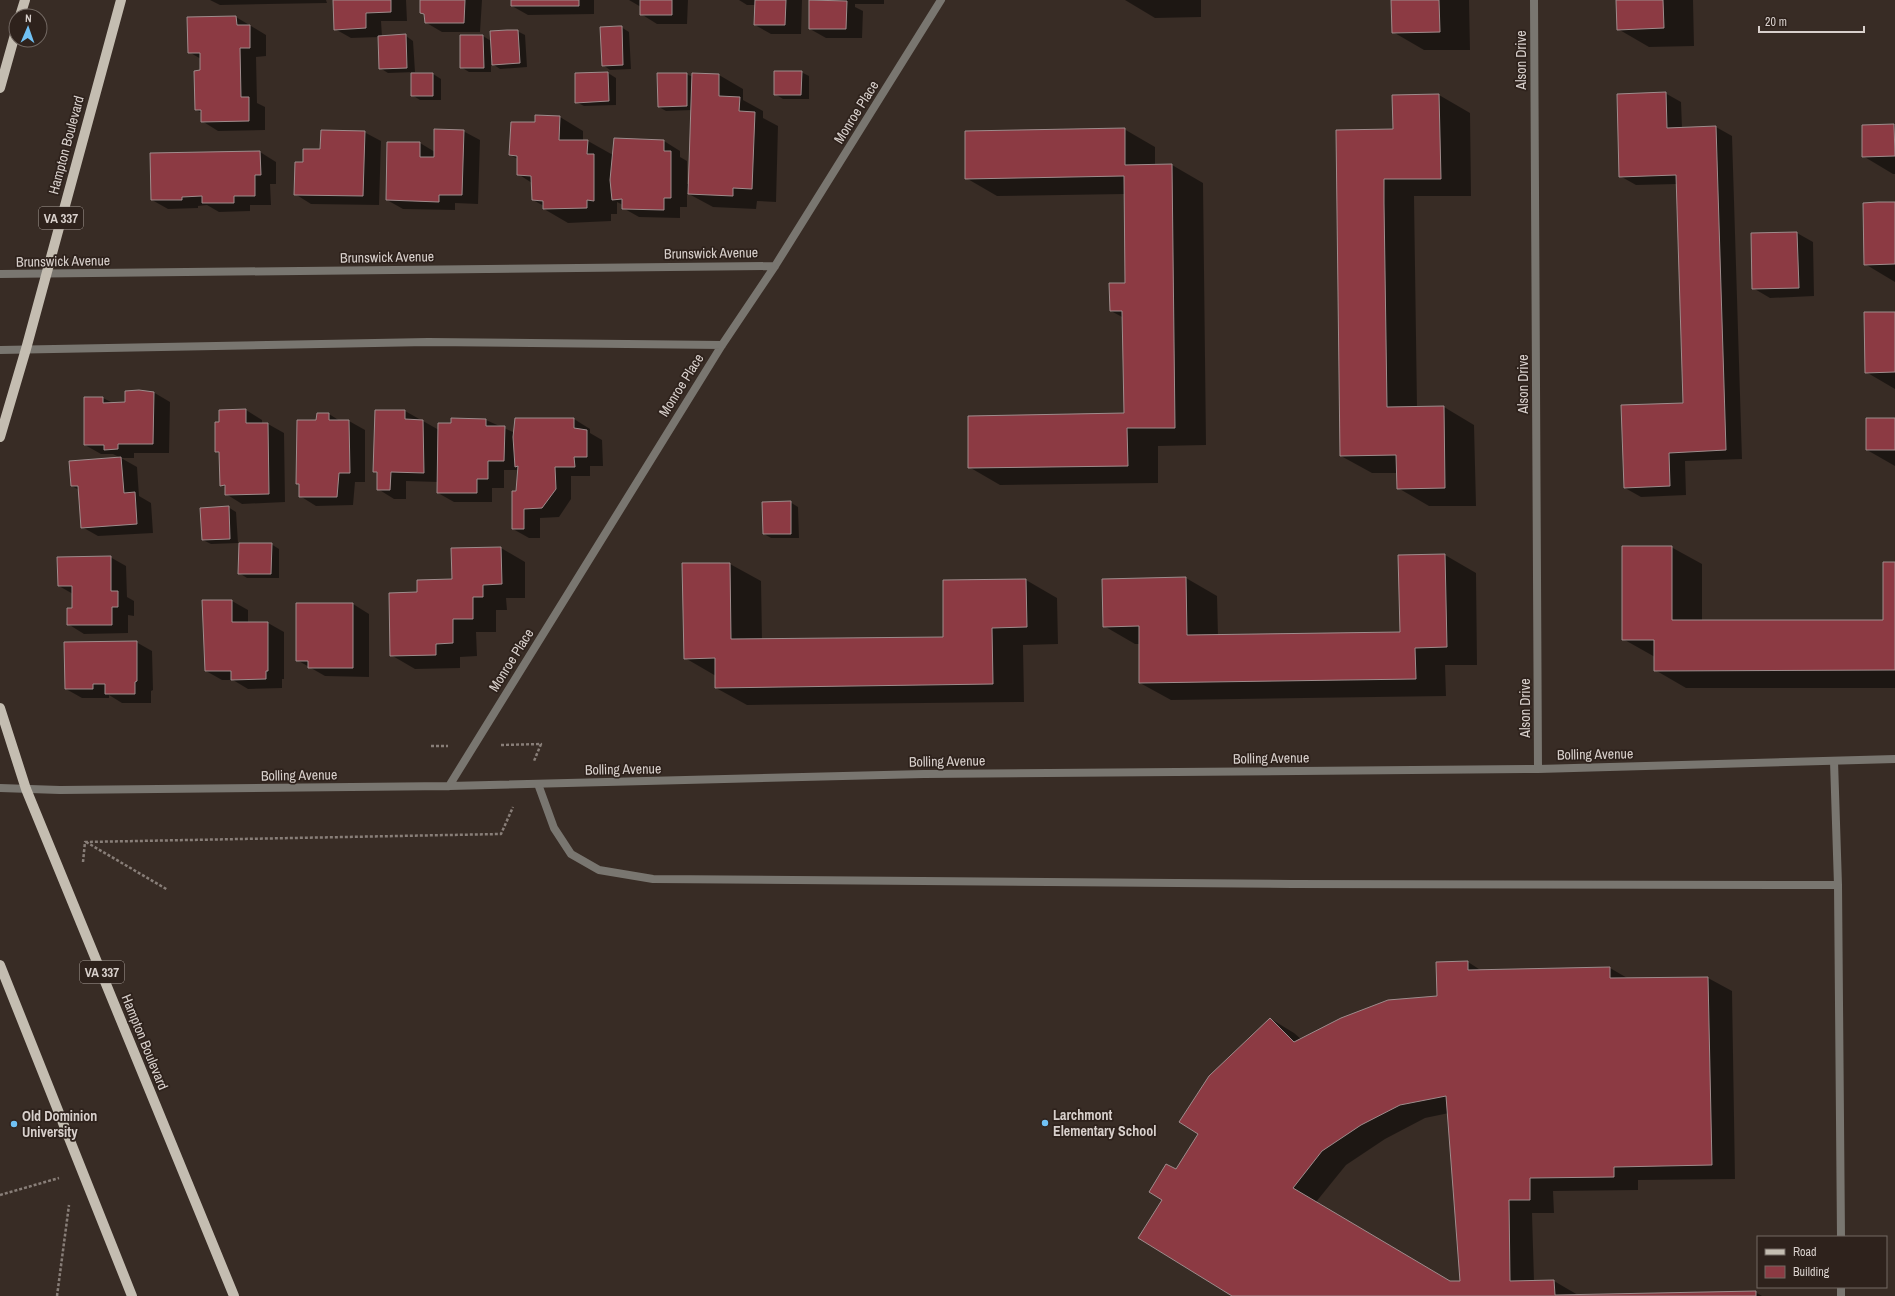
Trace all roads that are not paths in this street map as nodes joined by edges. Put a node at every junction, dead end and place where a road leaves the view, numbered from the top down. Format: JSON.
{"nodes":[{"id":1,"x":121,"y":0,"type":"edge"},
{"id":2,"x":941,"y":0,"type":"edge"},
{"id":3,"x":1534,"y":0,"type":"edge"},
{"id":4,"x":11,"y":48,"type":"edge"},
{"id":5,"x":0,"y":88,"type":"edge"},
{"id":6,"x":775,"y":266,"type":"junction"},
{"id":7,"x":0,"y":274,"type":"edge"},
{"id":8,"x":45,"y":274,"type":"junction"},
{"id":9,"x":722,"y":345,"type":"junction"},
{"id":10,"x":26,"y":349,"type":"junction"},
{"id":11,"x":0,"y":350,"type":"edge"},
{"id":12,"x":0,"y":437,"type":"edge"},
{"id":13,"x":0,"y":708,"type":"edge"},
{"id":14,"x":1895,"y":759,"type":"edge"},
{"id":15,"x":1834,"y":761,"type":"junction"},
{"id":16,"x":1538,"y":768,"type":"junction"},
{"id":17,"x":538,"y":784,"type":"junction"},
{"id":18,"x":449,"y":786,"type":"junction"},
{"id":19,"x":0,"y":788,"type":"edge"},
{"id":20,"x":26,"y":790,"type":"junction"},
{"id":21,"x":1838,"y":885,"type":"junction"},
{"id":22,"x":0,"y":965,"type":"edge"},
{"id":23,"x":1841,"y":1236,"type":"edge"},
{"id":24,"x":132,"y":1296,"type":"edge"},
{"id":25,"x":234,"y":1296,"type":"edge"}],
"edges":[{"from":1,"to":8,"type":"main road","name":"Hampton Boulevard","number":"VA 337"},
{"from":2,"to":6,"type":"street","name":"Monroe Place"},
{"from":3,"to":16,"type":"street","name":"Alson Drive"},
{"from":4,"to":5,"type":"main road"},
{"from":6,"to":8,"type":"street","name":"Brunswick Avenue"},
{"from":6,"to":9,"type":"street","name":"Monroe Place"},
{"from":7,"to":8,"type":"street","name":"Brunswick Avenue"},
{"from":8,"to":10,"type":"main road","name":"Hampton Boulevard","number":"VA 337"},
{"from":9,"to":10,"type":"street"},
{"from":9,"to":18,"type":"street","name":"Monroe Place"},
{"from":10,"to":11,"type":"street"},
{"from":10,"to":12,"type":"main road","name":"Hampton Boulevard","number":"VA 337"},
{"from":13,"to":20,"type":"main road","name":"Hampton Boulevard","number":"VA 337"},
{"from":14,"to":15,"type":"street","name":"Bolling Avenue"},
{"from":15,"to":16,"type":"street","name":"Bolling Avenue"},
{"from":15,"to":21,"type":"street"},
{"from":16,"to":17,"type":"street","name":"Bolling Avenue"},
{"from":17,"to":18,"type":"street","name":"Bolling Avenue"},
{"from":17,"to":21,"type":"street"},
{"from":18,"to":20,"type":"street","name":"Bolling Avenue"},
{"from":19,"to":20,"type":"street","name":"Bolling Avenue"},
{"from":20,"to":25,"type":"main road","name":"Hampton Boulevard","number":"VA 337"},
{"from":21,"to":23,"type":"street"},
{"from":22,"to":24,"type":"main road"}]}
